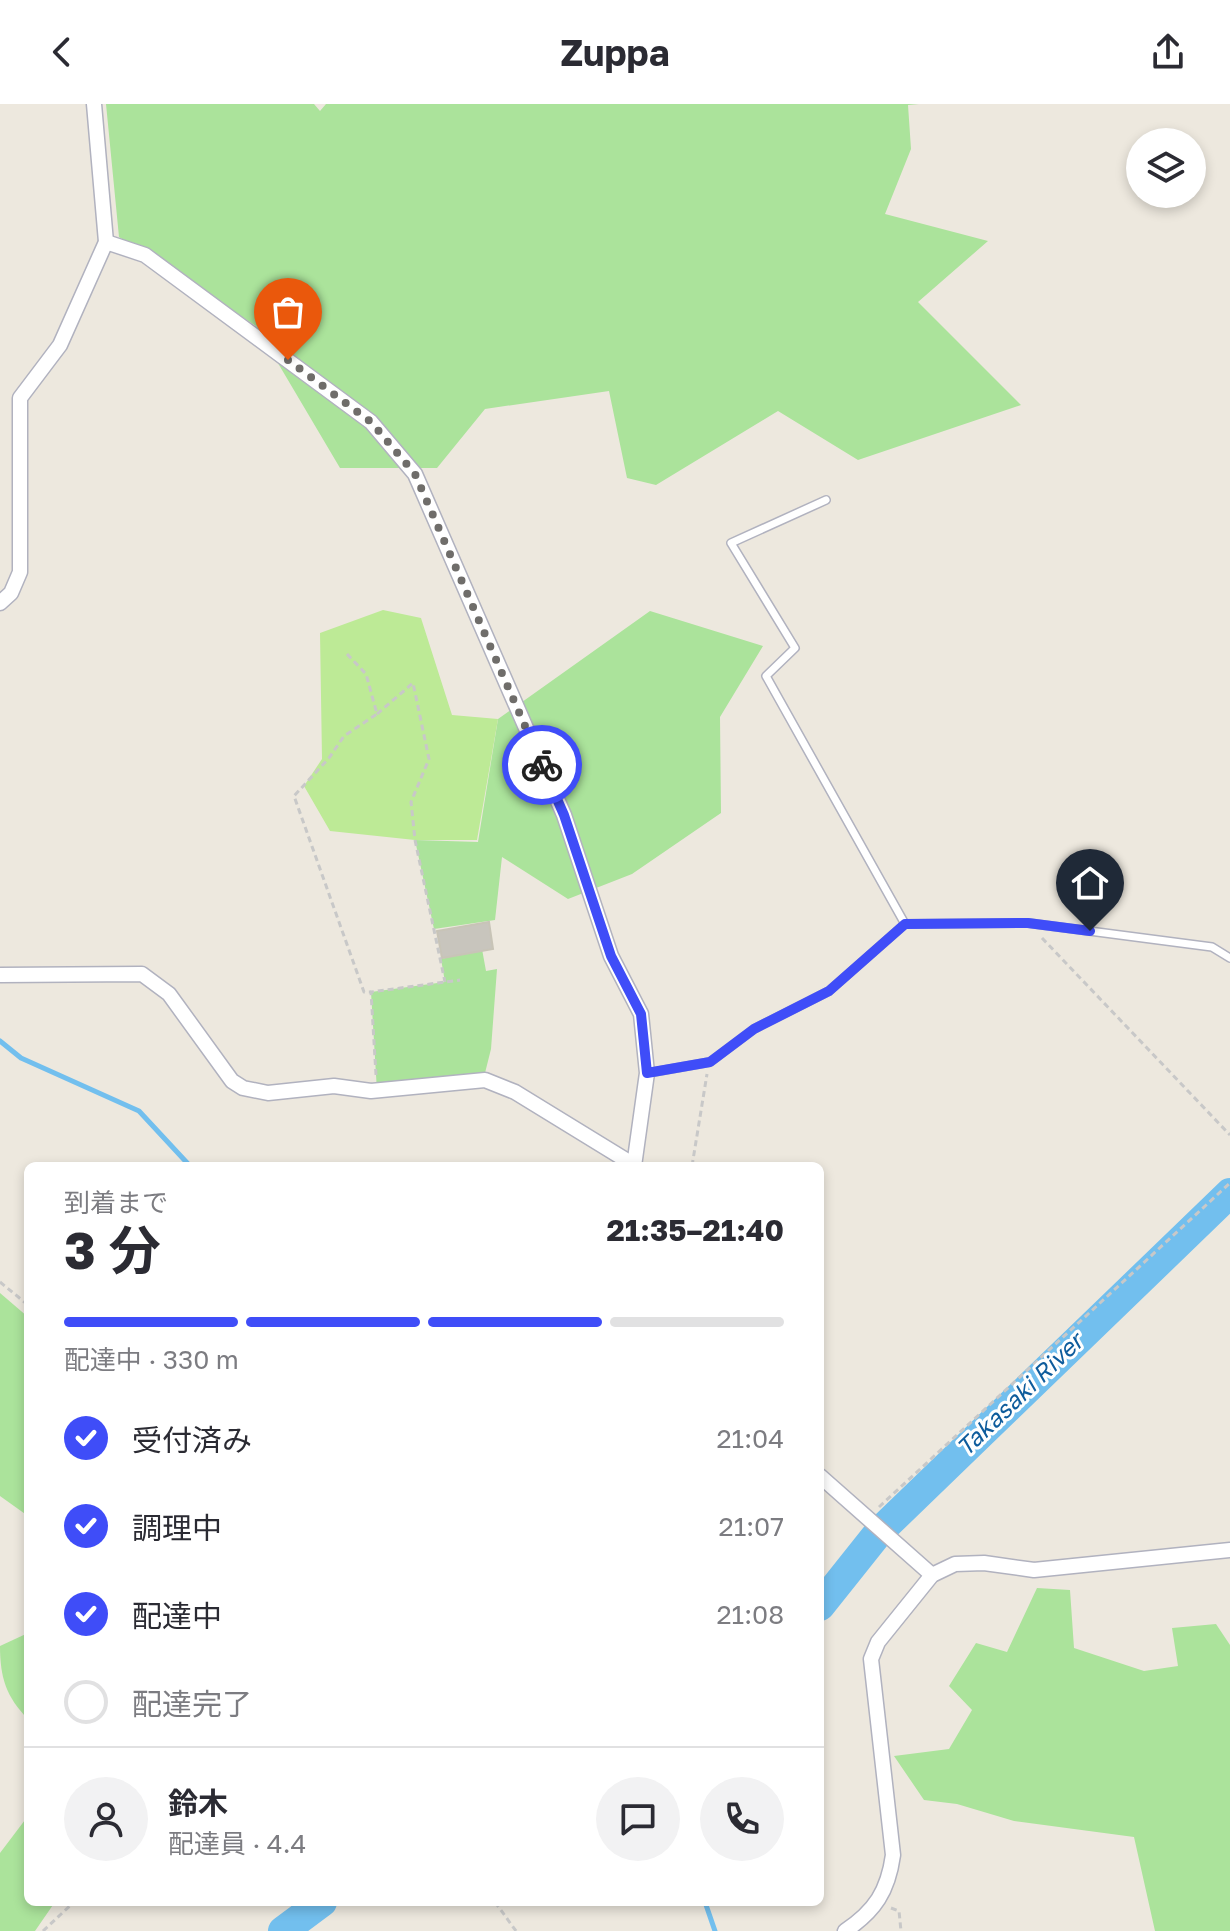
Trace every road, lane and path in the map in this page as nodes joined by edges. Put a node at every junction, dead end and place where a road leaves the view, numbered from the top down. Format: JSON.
{"nodes":[{"id":1,"x":94,"y":104,"type":"edge"},
{"id":2,"x":106,"y":242,"type":"junction"},
{"id":3,"x":826,"y":500,"type":"dead end"},
{"id":4,"x":0,"y":603,"type":"edge"},
{"id":5,"x":347,"y":654,"type":"dead end"},
{"id":6,"x":377,"y":714,"type":"junction"},
{"id":7,"x":1028,"y":923,"type":"junction"},
{"id":8,"x":905,"y":924,"type":"junction"},
{"id":9,"x":1230,"y":958,"type":"edge"},
{"id":10,"x":0,"y":975,"type":"edge"},
{"id":11,"x":460,"y":980,"type":"dead end"},
{"id":12,"x":445,"y":982,"type":"junction"},
{"id":13,"x":371,"y":992,"type":"junction"},
{"id":14,"x":710,"y":1062,"type":"junction"},
{"id":15,"x":647,"y":1073,"type":"junction"},
{"id":16,"x":377,"y":1091,"type":"junction"},
{"id":17,"x":1230,"y":1135,"type":"edge"},
{"id":18,"x":629,"y":1162,"type":"edge"},
{"id":19,"x":634,"y":1162,"type":"edge"},
{"id":20,"x":693,"y":1162,"type":"edge"},
{"id":21,"x":1230,"y":1183,"type":"edge"},
{"id":22,"x":0,"y":1282,"type":"edge"},
{"id":23,"x":24,"y":1302,"type":"edge"},
{"id":24,"x":824,"y":1479,"type":"edge"},
{"id":25,"x":867,"y":1517,"type":"junction"},
{"id":26,"x":1230,"y":1550,"type":"edge"},
{"id":27,"x":932,"y":1575,"type":"junction"},
{"id":28,"x":879,"y":1902,"type":"junction"},
{"id":29,"x":70,"y":1906,"type":"edge"},
{"id":30,"x":498,"y":1906,"type":"edge"},
{"id":31,"x":43,"y":1931,"type":"edge"},
{"id":32,"x":516,"y":1931,"type":"edge"},
{"id":33,"x":845,"y":1931,"type":"edge"},
{"id":34,"x":901,"y":1931,"type":"edge"}],
"edges":[{"from":1,"to":2,"type":"street"},
{"from":2,"to":4,"type":"street"},
{"from":2,"to":15,"type":"street"},
{"from":3,"to":8,"type":"lane"},
{"from":5,"to":6,"type":"path"},
{"from":6,"to":12,"type":"path"},
{"from":6,"to":13,"type":"path"},
{"from":7,"to":8,"type":"lane"},
{"from":7,"to":9,"type":"lane"},
{"from":7,"to":17,"type":"path"},
{"from":8,"to":14,"type":"lane"},
{"from":10,"to":16,"type":"street"},
{"from":11,"to":12,"type":"path"},
{"from":12,"to":13,"type":"path"},
{"from":13,"to":16,"type":"path"},
{"from":14,"to":15,"type":"lane"},
{"from":14,"to":20,"type":"path"},
{"from":15,"to":19,"type":"street"},
{"from":16,"to":18,"type":"street"},
{"from":21,"to":25,"type":"path"},
{"from":22,"to":23,"type":"path"},
{"from":24,"to":25,"type":"street"},
{"from":25,"to":27,"type":"street"},
{"from":26,"to":27,"type":"street"},
{"from":27,"to":28,"type":"street"},
{"from":28,"to":33,"type":"street"},
{"from":28,"to":34,"type":"path"},
{"from":29,"to":31,"type":"path"},
{"from":30,"to":32,"type":"path"}]}
